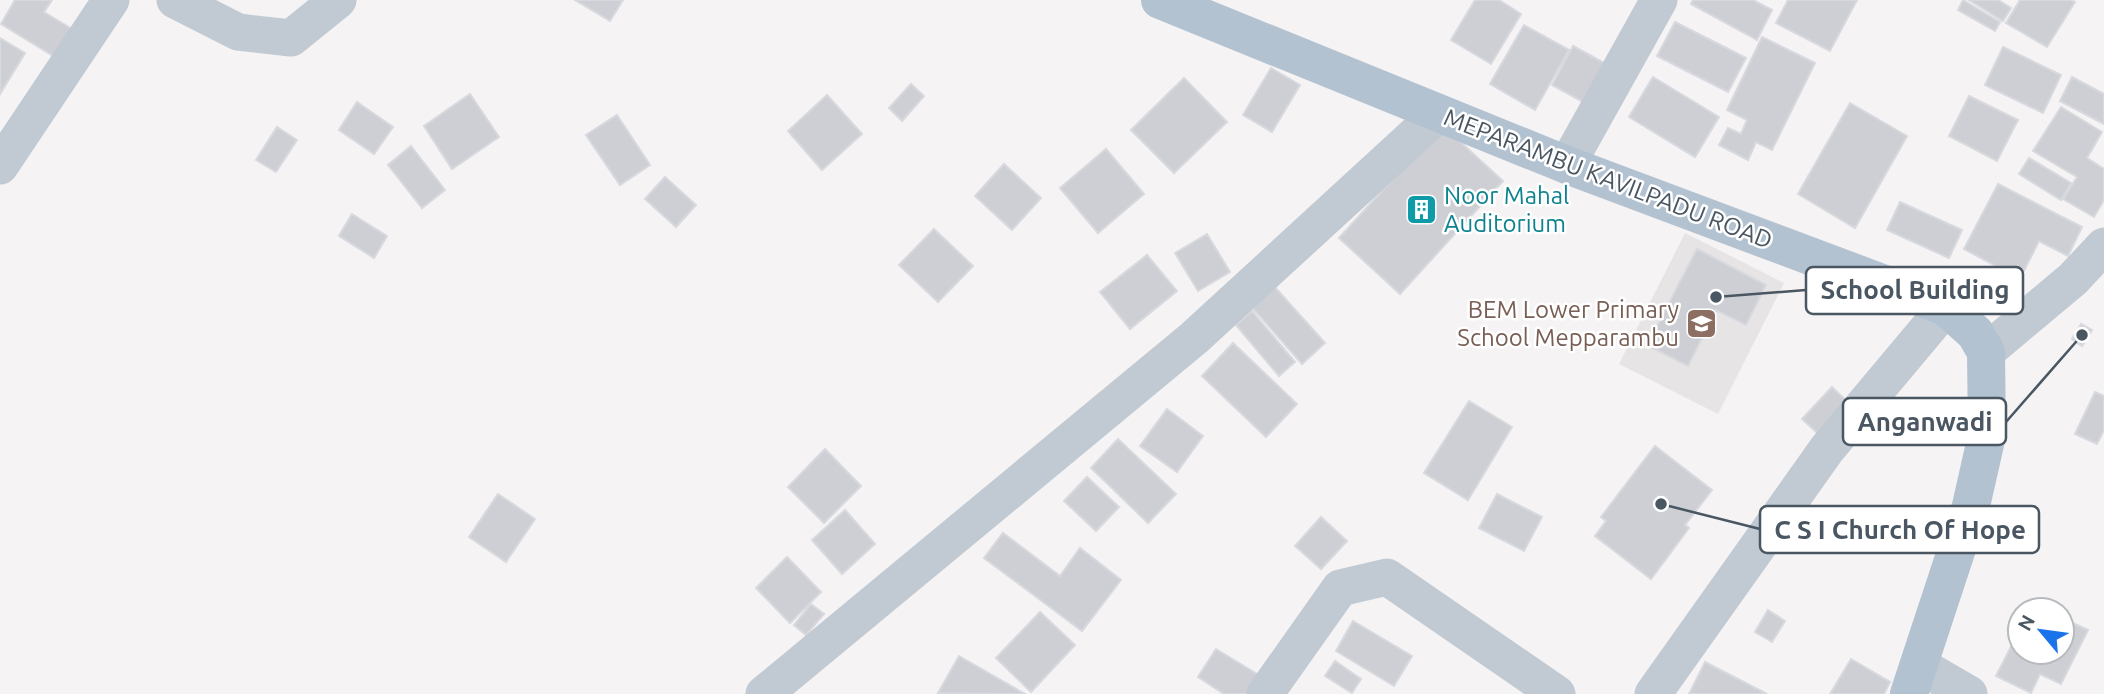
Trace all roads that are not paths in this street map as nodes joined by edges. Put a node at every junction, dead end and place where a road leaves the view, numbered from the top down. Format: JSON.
{"nodes":[{"id":1,"x":111,"y":0,"type":"edge"},
{"id":2,"x":175,"y":0,"type":"edge"},
{"id":3,"x":338,"y":0,"type":"edge"},
{"id":4,"x":1160,"y":0,"type":"edge"},
{"id":5,"x":1659,"y":0,"type":"edge"},
{"id":6,"x":1438,"y":114,"type":"junction"},
{"id":7,"x":1567,"y":165,"type":"junction"},
{"id":8,"x":0,"y":166,"type":"edge"},
{"id":9,"x":2104,"y":246,"type":"edge"},
{"id":10,"x":1946,"y":307,"type":"junction"},
{"id":11,"x":1986,"y":352,"type":"junction"},
{"id":12,"x":1914,"y":679,"type":"edge"},
{"id":13,"x":764,"y":694,"type":"edge"},
{"id":14,"x":1265,"y":694,"type":"edge"},
{"id":15,"x":1557,"y":694,"type":"edge"},
{"id":16,"x":1653,"y":694,"type":"edge"},
{"id":17,"x":1969,"y":694,"type":"edge"}],
"edges":[{"from":1,"to":8,"type":"street"},
{"from":2,"to":3,"type":"street"},
{"from":4,"to":6,"type":"main road","name":"MEPARAMBU KAVILPADU ROAD"},
{"from":5,"to":7,"type":"street"},
{"from":6,"to":7,"type":"main road","name":"MEPARAMBU KAVILPADU ROAD"},
{"from":6,"to":13,"type":"street"},
{"from":7,"to":10,"type":"main road","name":"MEPARAMBU KAVILPADU ROAD"},
{"from":9,"to":11,"type":"street"},
{"from":10,"to":11,"type":"main road","name":"MEPARAMBU KAVILPADU ROAD"},
{"from":10,"to":16,"type":"street"},
{"from":11,"to":12,"type":"main road"},
{"from":12,"to":17,"type":"street"},
{"from":14,"to":15,"type":"street"}]}
